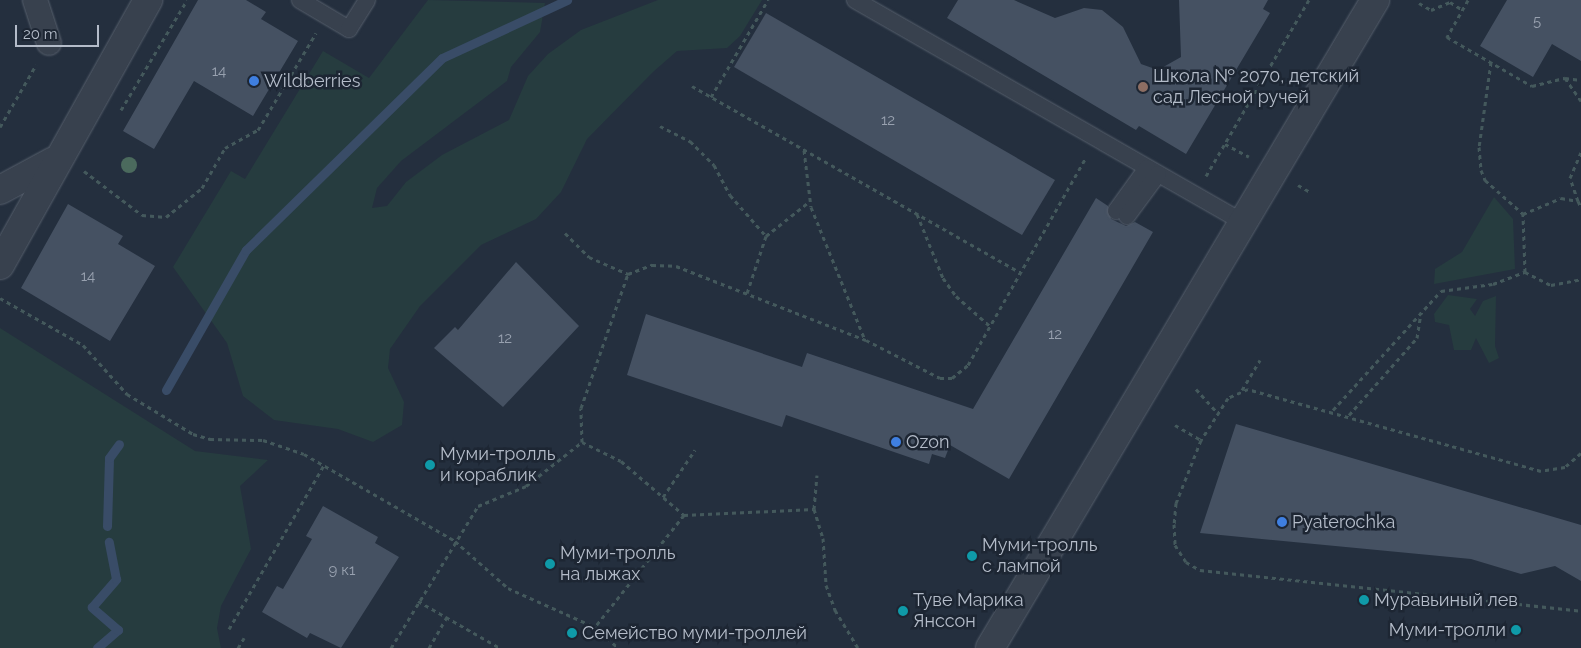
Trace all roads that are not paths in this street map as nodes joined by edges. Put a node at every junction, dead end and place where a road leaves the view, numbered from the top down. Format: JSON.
{"nodes":[{"id":1,"x":35,"y":0,"type":"edge"},
{"id":2,"x":148,"y":0,"type":"edge"},
{"id":3,"x":300,"y":0,"type":"edge"},
{"id":4,"x":367,"y":0,"type":"edge"},
{"id":5,"x":855,"y":0,"type":"edge"},
{"id":6,"x":1375,"y":0,"type":"edge"},
{"id":7,"x":48,"y":43,"type":"road end"},
{"id":8,"x":54,"y":161,"type":"junction"},
{"id":9,"x":1152,"y":171,"type":"junction"},
{"id":10,"x":0,"y":190,"type":"edge"},
{"id":11,"x":1121,"y":214,"type":"dead end"},
{"id":12,"x":1243,"y":222,"type":"junction"},
{"id":13,"x":0,"y":266,"type":"edge"},
{"id":14,"x":990,"y":648,"type":"edge"}],
"edges":[{"from":1,"to":7,"type":"street"},
{"from":2,"to":8,"type":"street"},
{"from":3,"to":4,"type":"lane"},
{"from":5,"to":9,"type":"lane"},
{"from":6,"to":12,"type":"street"},
{"from":8,"to":10,"type":"street"},
{"from":8,"to":13,"type":"street"},
{"from":9,"to":11,"type":"lane"},
{"from":9,"to":12,"type":"lane"},
{"from":12,"to":14,"type":"street"}]}
